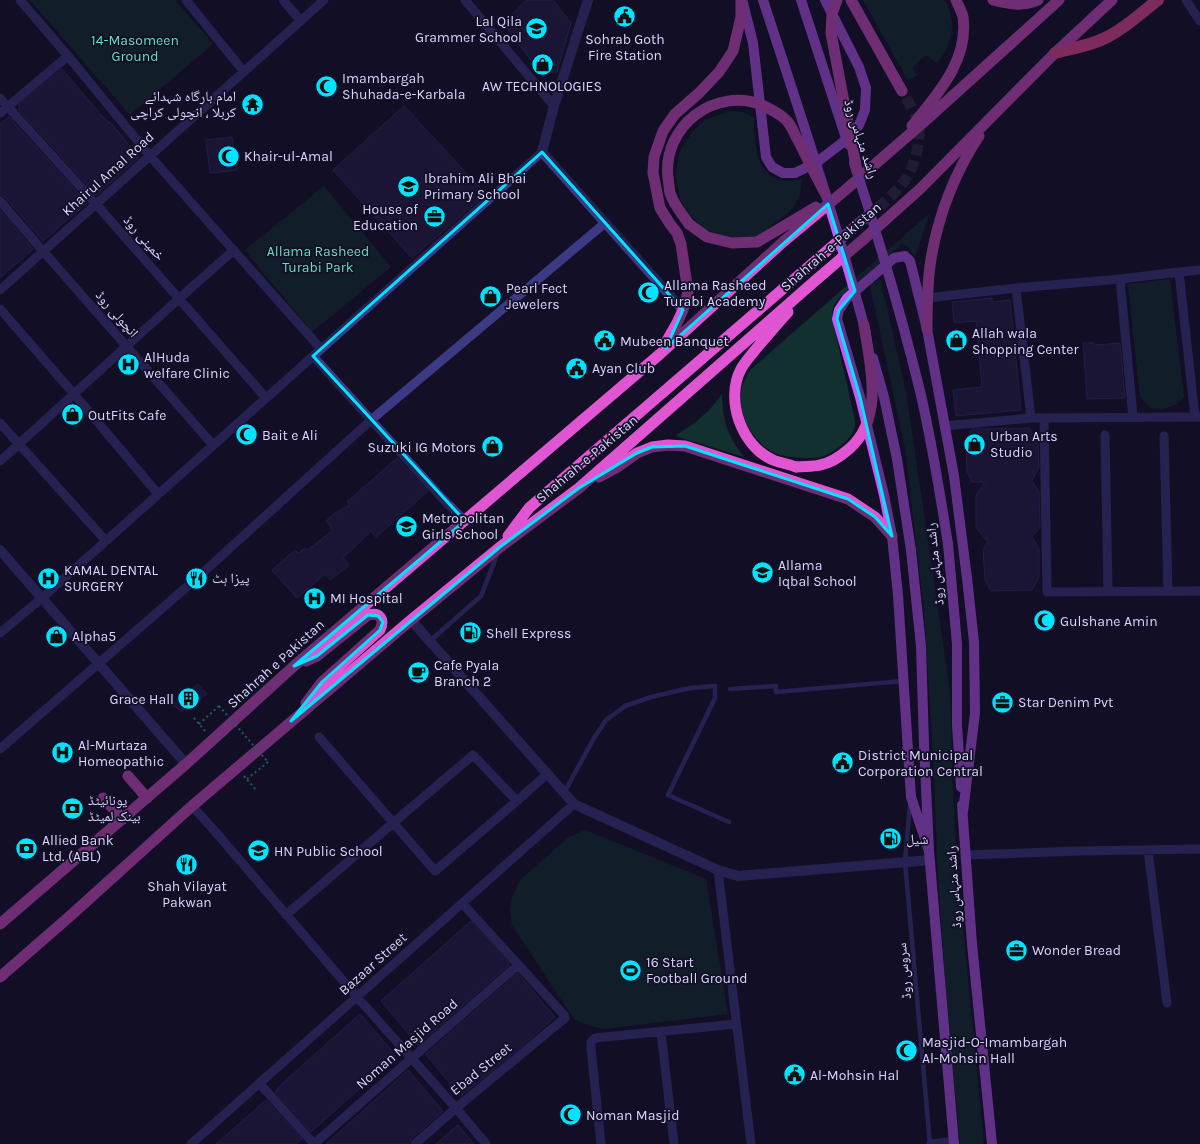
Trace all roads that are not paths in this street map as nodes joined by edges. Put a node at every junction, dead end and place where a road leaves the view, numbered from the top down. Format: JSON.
{"nodes":[{"id":1,"x":20,"y":0,"type":"edge"},
{"id":2,"x":186,"y":0,"type":"edge"},
{"id":3,"x":283,"y":0,"type":"edge"},
{"id":4,"x":324,"y":0,"type":"edge"},
{"id":5,"x":465,"y":0,"type":"edge"},
{"id":6,"x":588,"y":0,"type":"edge"},
{"id":7,"x":742,"y":0,"type":"edge"},
{"id":8,"x":763,"y":0,"type":"edge"},
{"id":9,"x":801,"y":0,"type":"edge"},
{"id":10,"x":825,"y":0,"type":"edge"},
{"id":11,"x":837,"y":0,"type":"edge"},
{"id":12,"x":850,"y":0,"type":"edge"},
{"id":13,"x":956,"y":0,"type":"edge"},
{"id":14,"x":993,"y":0,"type":"edge"},
{"id":15,"x":1038,"y":0,"type":"edge"},
{"id":16,"x":1059,"y":0,"type":"edge"},
{"id":17,"x":1112,"y":0,"type":"edge"},
{"id":18,"x":1158,"y":0,"type":"edge"},
{"id":19,"x":1186,"y":0,"type":"edge"},
{"id":20,"x":301,"y":21,"type":"junction"},
{"id":21,"x":1200,"y":21,"type":"edge"},
{"id":22,"x":1055,"y":53,"type":"junction"},
{"id":23,"x":68,"y":56,"type":"junction"},
{"id":24,"x":244,"y":72,"type":"junction"},
{"id":25,"x":902,"y":91,"type":"tunnel mouth"},
{"id":26,"x":0,"y":98,"type":"edge"},
{"id":27,"x":554,"y":106,"type":"junction"},
{"id":28,"x":8,"y":107,"type":"junction"},
{"id":29,"x":0,"y":113,"type":"edge"},
{"id":30,"x":994,"y":114,"type":"junction"},
{"id":31,"x":895,"y":146,"type":"junction"},
{"id":32,"x":542,"y":152,"type":"junction"},
{"id":33,"x":150,"y":156,"type":"junction"},
{"id":34,"x":857,"y":170,"type":"junction"},
{"id":35,"x":843,"y":192,"type":"junction"},
{"id":36,"x":825,"y":193,"type":"junction"},
{"id":37,"x":0,"y":201,"type":"edge"},
{"id":38,"x":96,"y":204,"type":"junction"},
{"id":39,"x":865,"y":218,"type":"tunnel mouth"},
{"id":40,"x":605,"y":223,"type":"junction"},
{"id":41,"x":234,"y":250,"type":"junction"},
{"id":42,"x":43,"y":251,"type":"junction"},
{"id":43,"x":1200,"y":270,"type":"edge"},
{"id":44,"x":1179,"y":272,"type":"junction"},
{"id":45,"x":1120,"y":279,"type":"junction"},
{"id":46,"x":816,"y":280,"type":"junction"},
{"id":47,"x":1016,"y":288,"type":"junction"},
{"id":48,"x":0,"y":290,"type":"edge"},
{"id":49,"x":927,"y":298,"type":"junction"},
{"id":50,"x":178,"y":299,"type":"junction"},
{"id":51,"x":0,"y":309,"type":"edge"},
{"id":52,"x":683,"y":310,"type":"junction"},
{"id":53,"x":864,"y":325,"type":"junction"},
{"id":54,"x":927,"y":329,"type":"junction"},
{"id":55,"x":127,"y":347,"type":"junction"},
{"id":56,"x":321,"y":349,"type":"junction"},
{"id":57,"x":660,"y":354,"type":"junction"},
{"id":58,"x":313,"y":356,"type":"junction"},
{"id":59,"x":74,"y":394,"type":"junction"},
{"id":60,"x":266,"y":398,"type":"junction"},
{"id":61,"x":1133,"y":417,"type":"junction"},
{"id":62,"x":1198,"y":417,"type":"edge"},
{"id":63,"x":1031,"y":418,"type":"junction"},
{"id":64,"x":1044,"y":418,"type":"junction"},
{"id":65,"x":371,"y":420,"type":"junction"},
{"id":66,"x":0,"y":423,"type":"edge"},
{"id":67,"x":944,"y":426,"type":"junction"},
{"id":68,"x":1105,"y":435,"type":"dead end"},
{"id":69,"x":1164,"y":436,"type":"dead end"},
{"id":70,"x":18,"y":444,"type":"junction"},
{"id":71,"x":213,"y":445,"type":"junction"},
{"id":72,"x":0,"y":461,"type":"edge"},
{"id":73,"x":579,"y":488,"type":"junction"},
{"id":74,"x":158,"y":494,"type":"junction"},
{"id":75,"x":465,"y":521,"type":"junction"},
{"id":76,"x":892,"y":536,"type":"junction"},
{"id":77,"x":106,"y":541,"type":"junction"},
{"id":78,"x":500,"y":547,"type":"junction"},
{"id":79,"x":0,"y":550,"type":"edge"},
{"id":80,"x":1108,"y":591,"type":"junction"},
{"id":81,"x":1168,"y":591,"type":"junction"},
{"id":82,"x":1200,"y":591,"type":"edge"},
{"id":83,"x":42,"y":598,"type":"junction"},
{"id":84,"x":411,"y":620,"type":"junction"},
{"id":85,"x":0,"y":633,"type":"edge"},
{"id":86,"x":430,"y":641,"type":"junction"},
{"id":87,"x":99,"y":663,"type":"junction"},
{"id":88,"x":294,"y":666,"type":"junction"},
{"id":89,"x":903,"y":681,"type":"junction"},
{"id":90,"x":730,"y":689,"type":"dead end"},
{"id":91,"x":291,"y":721,"type":"junction"},
{"id":92,"x":319,"y":737,"type":"dead end"},
{"id":93,"x":0,"y":749,"type":"edge"},
{"id":94,"x":186,"y":764,"type":"junction"},
{"id":95,"x":547,"y":774,"type":"junction"},
{"id":96,"x":128,"y":776,"type":"dead end"},
{"id":97,"x":564,"y":793,"type":"junction"},
{"id":98,"x":911,"y":797,"type":"junction"},
{"id":99,"x":103,"y":798,"type":"dead end"},
{"id":100,"x":147,"y":798,"type":"junction"},
{"id":101,"x":517,"y":801,"type":"junction"},
{"id":102,"x":574,"y":804,"type":"junction"},
{"id":103,"x":192,"y":806,"type":"junction"},
{"id":104,"x":962,"y":812,"type":"junction"},
{"id":105,"x":123,"y":819,"type":"junction"},
{"id":106,"x":729,"y":822,"type":"dead end"},
{"id":107,"x":393,"y":823,"type":"junction"},
{"id":108,"x":1200,"y":849,"type":"edge"},
{"id":109,"x":1148,"y":850,"type":"junction"},
{"id":110,"x":929,"y":855,"type":"junction"},
{"id":111,"x":966,"y":855,"type":"junction"},
{"id":112,"x":905,"y":862,"type":"junction"},
{"id":113,"x":718,"y":870,"type":"junction"},
{"id":114,"x":462,"y":903,"type":"junction"},
{"id":115,"x":286,"y":915,"type":"junction"},
{"id":116,"x":0,"y":924,"type":"edge"},
{"id":117,"x":518,"y":965,"type":"junction"},
{"id":118,"x":0,"y":977,"type":"edge"},
{"id":119,"x":357,"y":997,"type":"junction"},
{"id":120,"x":1167,"y":1003,"type":"dead end"},
{"id":121,"x":736,"y":1024,"type":"junction"},
{"id":122,"x":661,"y":1032,"type":"junction"},
{"id":123,"x":412,"y":1058,"type":"junction"},
{"id":124,"x":260,"y":1084,"type":"junction"},
{"id":125,"x":456,"y":1108,"type":"junction"},
{"id":126,"x":954,"y":1143,"type":"edge"},
{"id":127,"x":192,"y":1144,"type":"edge"},
{"id":128,"x":314,"y":1144,"type":"edge"},
{"id":129,"x":415,"y":1144,"type":"edge"},
{"id":130,"x":486,"y":1144,"type":"edge"},
{"id":131,"x":601,"y":1144,"type":"edge"},
{"id":132,"x":674,"y":1144,"type":"edge"},
{"id":133,"x":751,"y":1144,"type":"edge"},
{"id":134,"x":931,"y":1144,"type":"edge"},
{"id":135,"x":992,"y":1144,"type":"edge"}],
"edges":[{"from":1,"to":23,"type":"street"},
{"from":2,"to":24,"type":"street"},
{"from":3,"to":20,"type":"street"},
{"from":4,"to":20,"type":"street","name":"Khairul Amal Road"},
{"from":5,"to":27,"type":"street"},
{"from":6,"to":27,"type":"street"},
{"from":7,"to":10,"type":"main road"},
{"from":7,"to":52,"type":"highway"},
{"from":8,"to":36,"type":"main road","name":"راشد منہاس روڈ","bridge":true},
{"from":9,"to":34,"type":"main road","name":"راشد منہاس روڈ","bridge":true},
{"from":11,"to":34,"type":"highway","bridge":true},
{"from":12,"to":25,"type":"highway"},
{"from":13,"to":31,"type":"highway"},
{"from":14,"to":15,"type":"highway"},
{"from":16,"to":31,"type":"highway"},
{"from":17,"to":22,"type":"highway","name":"Shahrah-e-Pakistan"},
{"from":18,"to":22,"type":"highway"},
{"from":19,"to":21,"type":"street"},
{"from":20,"to":24,"type":"street","name":"Khairul Amal Road"},
{"from":22,"to":30,"type":"highway","name":"Shahrah-e-Pakistan"},
{"from":23,"to":28,"type":"street"},
{"from":23,"to":33,"type":"street"},
{"from":24,"to":33,"type":"street","name":"Khairul Amal Road"},
{"from":26,"to":28,"type":"street","name":"خمینی روڈ"},
{"from":27,"to":32,"type":"street"},
{"from":28,"to":29,"type":"street"},
{"from":28,"to":38,"type":"street","name":"خمینی روڈ"},
{"from":30,"to":46,"type":"highway","name":"Shahrah-e-Pakistan"},
{"from":30,"to":49,"type":"highway"},
{"from":31,"to":35,"type":"highway"},
{"from":32,"to":40,"type":"street"},
{"from":32,"to":56,"type":"street"},
{"from":33,"to":38,"type":"street","name":"Khairul Amal Road"},
{"from":33,"to":41,"type":"street"},
{"from":34,"to":104,"type":"main road","name":"راشد منہاس روڈ","bridge":true},
{"from":35,"to":36,"type":"highway","bridge":true},
{"from":35,"to":57,"type":"highway"},
{"from":36,"to":53,"type":"main road","name":"راشد منہاس روڈ","bridge":true},
{"from":37,"to":42,"type":"street","name":"انچولی روڈ"},
{"from":38,"to":42,"type":"street","name":"Khairul Amal Road"},
{"from":38,"to":50,"type":"street","name":"خمینی روڈ"},
{"from":39,"to":78,"type":"highway"},
{"from":40,"to":52,"type":"street"},
{"from":40,"to":65,"type":"street"},
{"from":41,"to":50,"type":"street"},
{"from":41,"to":56,"type":"street"},
{"from":42,"to":48,"type":"street","name":"Khairul Amal Road"},
{"from":42,"to":55,"type":"street","name":"انچولی روڈ"},
{"from":43,"to":44,"type":"street"},
{"from":44,"to":45,"type":"street"},
{"from":44,"to":62,"type":"street"},
{"from":45,"to":47,"type":"street"},
{"from":45,"to":61,"type":"street"},
{"from":46,"to":53,"type":"highway","bridge":true},
{"from":46,"to":73,"type":"highway","name":"Shahrah-e-Pakistan"},
{"from":47,"to":49,"type":"street"},
{"from":47,"to":63,"type":"street"},
{"from":49,"to":54,"type":"highway"},
{"from":50,"to":55,"type":"street"},
{"from":50,"to":60,"type":"street","name":"خمینی روڈ"},
{"from":51,"to":59,"type":"street"},
{"from":52,"to":57,"type":"highway"},
{"from":53,"to":110,"type":"main road","name":"راشد منہاس روڈ","bridge":true},
{"from":54,"to":67,"type":"main road"},
{"from":54,"to":76,"type":"main road"},
{"from":55,"to":59,"type":"street"},
{"from":55,"to":71,"type":"street","name":"انچولی روڈ"},
{"from":56,"to":58,"type":"street"},
{"from":57,"to":75,"type":"highway","name":"Shahrah e Pakistan"},
{"from":58,"to":60,"type":"street"},
{"from":58,"to":65,"type":"street"},
{"from":59,"to":70,"type":"street"},
{"from":59,"to":74,"type":"street"},
{"from":60,"to":71,"type":"street"},
{"from":61,"to":62,"type":"street"},
{"from":61,"to":64,"type":"street"},
{"from":63,"to":64,"type":"street"},
{"from":63,"to":67,"type":"street"},
{"from":64,"to":80,"type":"street"},
{"from":65,"to":75,"type":"street"},
{"from":65,"to":87,"type":"street"},
{"from":66,"to":70,"type":"street"},
{"from":67,"to":104,"type":"main road"},
{"from":68,"to":80,"type":"street"},
{"from":69,"to":81,"type":"street"},
{"from":70,"to":72,"type":"street"},
{"from":70,"to":77,"type":"street"},
{"from":71,"to":74,"type":"street"},
{"from":73,"to":76,"type":"highway"},
{"from":73,"to":78,"type":"highway","name":"Shahrah-e-Pakistan"},
{"from":74,"to":77,"type":"street"},
{"from":75,"to":88,"type":"highway","name":"Shahrah e Pakistan"},
{"from":76,"to":89,"type":"main road"},
{"from":77,"to":83,"type":"street"},
{"from":78,"to":84,"type":"highway"},
{"from":78,"to":86,"type":"lane"},
{"from":79,"to":83,"type":"street"},
{"from":80,"to":81,"type":"street"},
{"from":81,"to":82,"type":"street"},
{"from":83,"to":85,"type":"street"},
{"from":83,"to":87,"type":"street"},
{"from":84,"to":86,"type":"street"},
{"from":84,"to":91,"type":"highway"},
{"from":86,"to":95,"type":"street"},
{"from":87,"to":93,"type":"street"},
{"from":87,"to":94,"type":"street"},
{"from":88,"to":91,"type":"highway"},
{"from":88,"to":94,"type":"highway","name":"Shahrah e Pakistan"},
{"from":89,"to":90,"type":"lane"},
{"from":89,"to":98,"type":"main road"},
{"from":91,"to":103,"type":"highway"},
{"from":92,"to":107,"type":"street"},
{"from":94,"to":100,"type":"highway","name":"Shahrah e Pakistan"},
{"from":95,"to":97,"type":"street"},
{"from":95,"to":101,"type":"street"},
{"from":96,"to":100,"type":"highway"},
{"from":97,"to":102,"type":"street"},
{"from":97,"to":106,"type":"lane"},
{"from":98,"to":110,"type":"main road"},
{"from":98,"to":112,"type":"lane","name":"سروس روڈ"},
{"from":99,"to":105,"type":"highway"},
{"from":100,"to":105,"type":"highway","name":"Shahrah e Pakistan"},
{"from":101,"to":107,"type":"street"},
{"from":101,"to":107,"type":"street"},
{"from":102,"to":113,"type":"street"},
{"from":102,"to":114,"type":"street","name":"Bazaar Street"},
{"from":103,"to":115,"type":"street"},
{"from":103,"to":118,"type":"highway"},
{"from":104,"to":111,"type":"main road","name":"راشد منہاس روڈ"},
{"from":105,"to":116,"type":"highway","name":"Shahrah e Pakistan"},
{"from":107,"to":115,"type":"street"},
{"from":108,"to":109,"type":"street"},
{"from":109,"to":111,"type":"street"},
{"from":109,"to":120,"type":"street"},
{"from":110,"to":112,"type":"street"},
{"from":110,"to":126,"type":"main road","name":"راشد منہاس روڈ"},
{"from":111,"to":135,"type":"main road","name":"راشد منہاس روڈ"},
{"from":112,"to":113,"type":"street"},
{"from":112,"to":134,"type":"lane","name":"سروس روڈ"},
{"from":113,"to":121,"type":"street"},
{"from":114,"to":117,"type":"street"},
{"from":114,"to":119,"type":"street","name":"Bazaar Street"},
{"from":115,"to":119,"type":"street"},
{"from":117,"to":123,"type":"street","name":"Noman Masjid Road"},
{"from":117,"to":125,"type":"street","name":"Ebad Street"},
{"from":119,"to":123,"type":"street"},
{"from":119,"to":124,"type":"street","name":"Bazaar Street"},
{"from":121,"to":122,"type":"street"},
{"from":121,"to":133,"type":"street"},
{"from":122,"to":131,"type":"street"},
{"from":122,"to":132,"type":"street"},
{"from":123,"to":125,"type":"street"},
{"from":123,"to":128,"type":"street","name":"Noman Masjid Road"},
{"from":124,"to":127,"type":"street","name":"Bazaar Street"},
{"from":124,"to":128,"type":"street"},
{"from":125,"to":129,"type":"street","name":"Ebad Street"},
{"from":125,"to":130,"type":"street"},
{"from":126,"to":134,"type":"street"}]}
